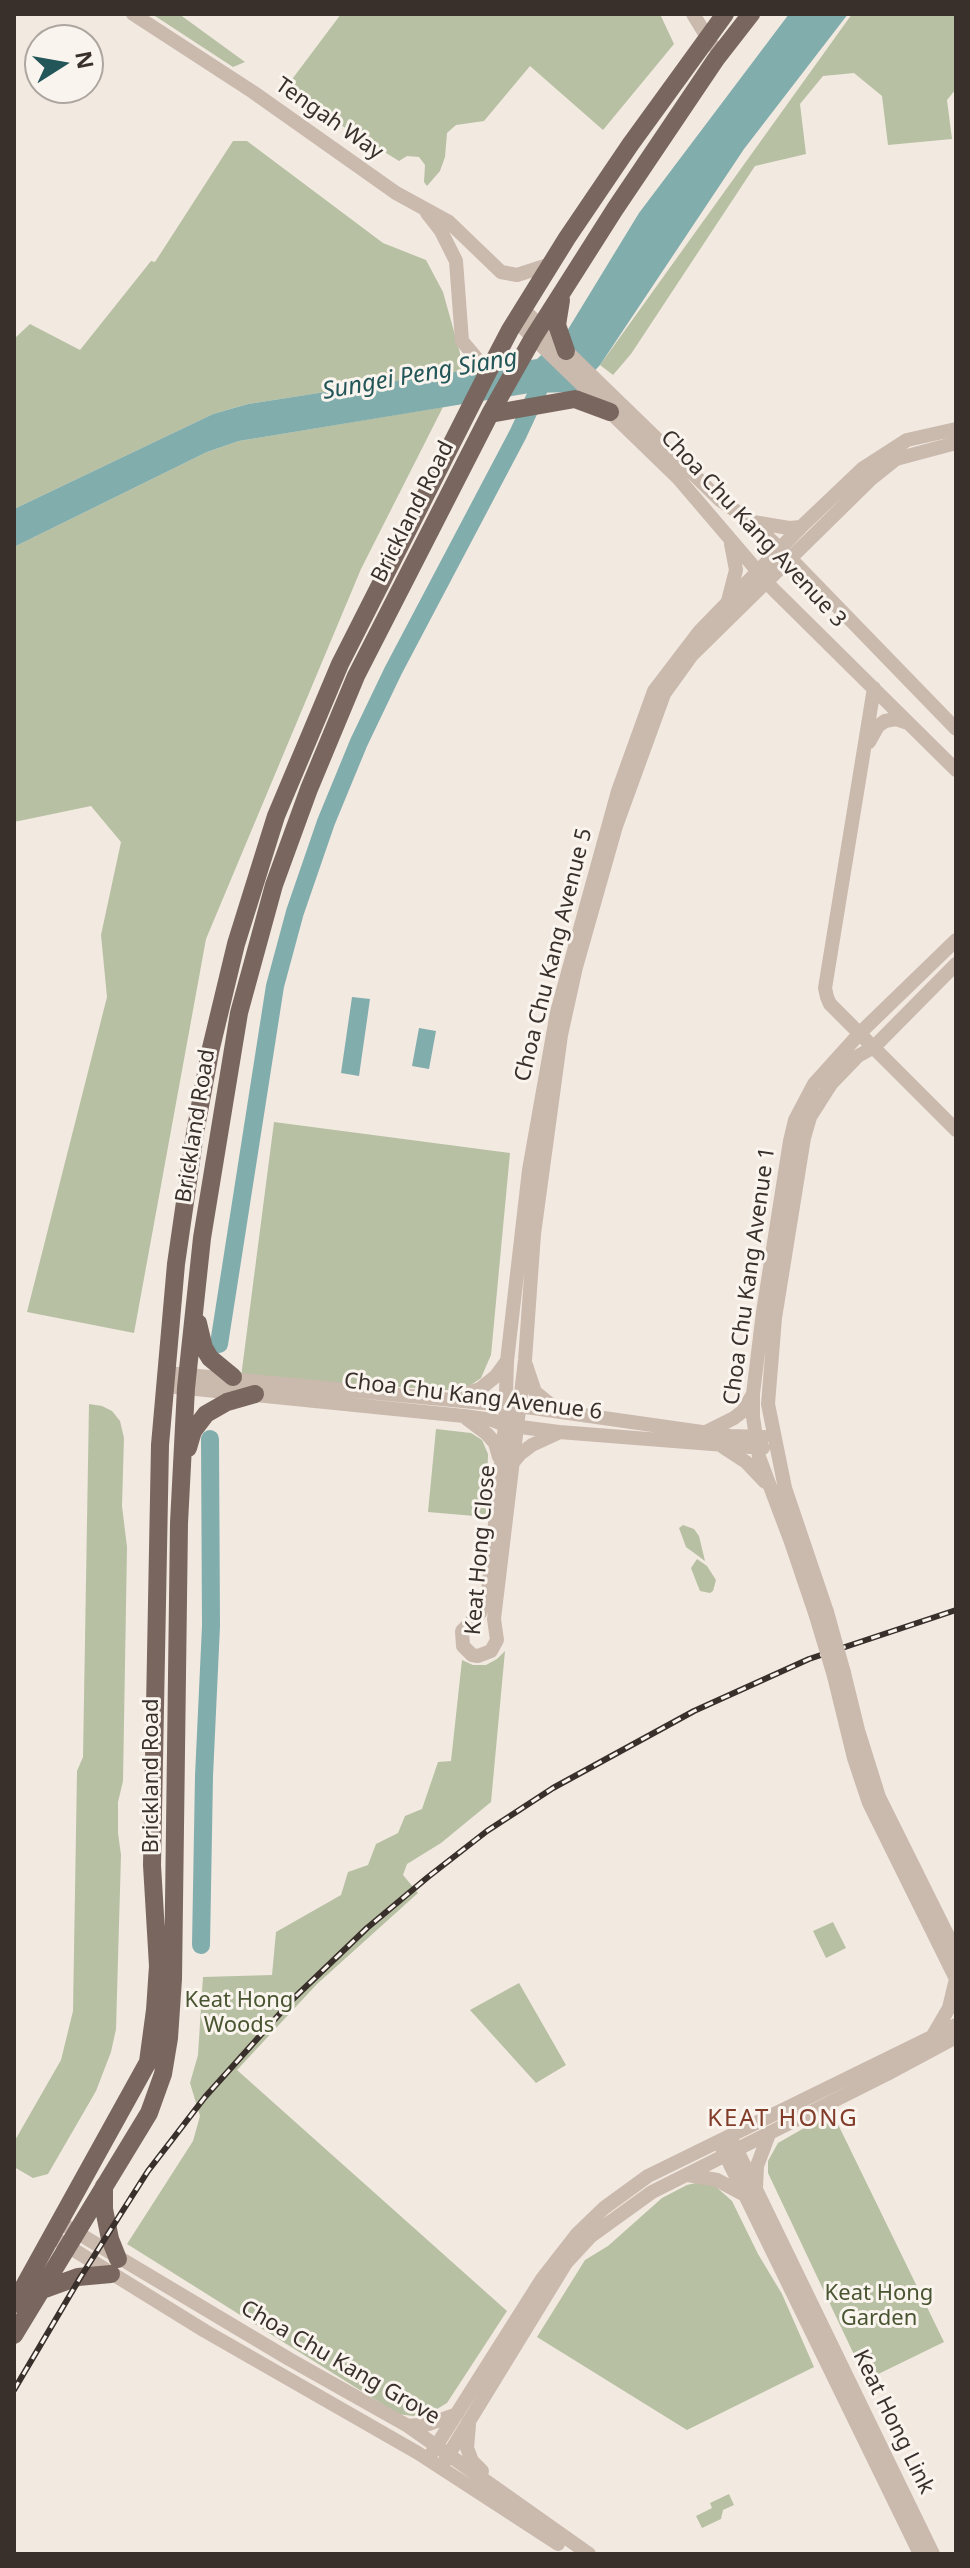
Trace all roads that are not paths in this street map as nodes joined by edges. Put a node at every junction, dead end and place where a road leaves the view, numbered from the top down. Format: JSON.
{"nodes":[{"id":1,"x":133,"y":14,"type":"edge"},
{"id":2,"x":693,"y":14,"type":"edge"},
{"id":3,"x":725,"y":14,"type":"edge"},
{"id":4,"x":751,"y":14,"type":"edge"},
{"id":5,"x":707,"y":36,"type":"junction"},
{"id":6,"x":718,"y":56,"type":"junction"},
{"id":7,"x":422,"y":206,"type":"junction"},
{"id":8,"x":551,"y":264,"type":"junction"},
{"id":9,"x":520,"y":315,"type":"junction"},
{"id":10,"x":550,"y":339,"type":"junction"},
{"id":11,"x":487,"y":374,"type":"junction"},
{"id":12,"x":590,"y":383,"type":"junction"},
{"id":13,"x":610,"y":412,"type":"junction"},
{"id":14,"x":488,"y":418,"type":"junction"},
{"id":15,"x":956,"y":429,"type":"edge"},
{"id":16,"x":956,"y":443,"type":"edge"},
{"id":17,"x":752,"y":522,"type":"junction"},
{"id":18,"x":806,"y":531,"type":"junction"},
{"id":19,"x":730,"y":541,"type":"junction"},
{"id":20,"x":785,"y":554,"type":"junction"},
{"id":21,"x":763,"y":577,"type":"junction"},
{"id":22,"x":813,"y":580,"type":"junction"},
{"id":23,"x":745,"y":601,"type":"junction"},
{"id":24,"x":728,"y":602,"type":"junction"},
{"id":25,"x":799,"y":614,"type":"junction"},
{"id":26,"x":703,"y":636,"type":"junction"},
{"id":27,"x":874,"y":688,"type":"junction"},
{"id":28,"x":910,"y":723,"type":"junction"},
{"id":29,"x":956,"y":729,"type":"edge"},
{"id":30,"x":865,"y":750,"type":"junction"},
{"id":31,"x":956,"y":770,"type":"edge"},
{"id":32,"x":956,"y":940,"type":"edge"},
{"id":33,"x":956,"y":964,"type":"edge"},
{"id":34,"x":860,"y":1033,"type":"junction"},
{"id":35,"x":874,"y":1047,"type":"junction"},
{"id":36,"x":552,"y":1063,"type":"junction"},
{"id":37,"x":956,"y":1130,"type":"edge"},
{"id":38,"x":195,"y":1309,"type":"junction"},
{"id":39,"x":525,"y":1360,"type":"junction"},
{"id":40,"x":507,"y":1361,"type":"junction"},
{"id":41,"x":233,"y":1377,"type":"junction"},
{"id":42,"x":166,"y":1379,"type":"junction"},
{"id":43,"x":186,"y":1381,"type":"junction"},
{"id":44,"x":255,"y":1394,"type":"junction"},
{"id":45,"x":753,"y":1394,"type":"junction"},
{"id":46,"x":449,"y":1399,"type":"junction"},
{"id":47,"x":512,"y":1405,"type":"junction"},
{"id":48,"x":560,"y":1411,"type":"junction"},
{"id":49,"x":464,"y":1416,"type":"junction"},
{"id":50,"x":510,"y":1426,"type":"junction"},
{"id":51,"x":559,"y":1432,"type":"junction"},
{"id":52,"x":706,"y":1432,"type":"junction"},
{"id":53,"x":774,"y":1440,"type":"junction"},
{"id":54,"x":719,"y":1444,"type":"junction"},
{"id":55,"x":756,"y":1444,"type":"junction"},
{"id":56,"x":505,"y":1464,"type":"junction"},
{"id":57,"x":181,"y":1478,"type":"junction"},
{"id":58,"x":771,"y":1489,"type":"junction"},
{"id":59,"x":791,"y":1506,"type":"junction"},
{"id":60,"x":783,"y":1521,"type":"junction"},
{"id":61,"x":821,"y":1614,"type":"junction"},
{"id":62,"x":839,"y":1674,"type":"junction"},
{"id":63,"x":956,"y":1952,"type":"edge"},
{"id":64,"x":956,"y":1979,"type":"edge"},
{"id":65,"x":956,"y":2025,"type":"edge"},
{"id":66,"x":947,"y":2040,"type":"edge"},
{"id":67,"x":772,"y":2127,"type":"junction"},
{"id":68,"x":728,"y":2147,"type":"junction"},
{"id":69,"x":688,"y":2175,"type":"junction"},
{"id":70,"x":104,"y":2183,"type":"junction"},
{"id":71,"x":750,"y":2192,"type":"junction"},
{"id":72,"x":64,"y":2234,"type":"junction"},
{"id":73,"x":115,"y":2266,"type":"junction"},
{"id":74,"x":42,"y":2290,"type":"junction"},
{"id":75,"x":14,"y":2304,"type":"edge"},
{"id":76,"x":14,"y":2335,"type":"edge"},
{"id":77,"x":464,"y":2416,"type":"junction"},
{"id":78,"x":408,"y":2426,"type":"junction"},
{"id":79,"x":443,"y":2450,"type":"junction"},
{"id":80,"x":435,"y":2463,"type":"junction"},
{"id":81,"x":501,"y":2491,"type":"junction"},
{"id":82,"x":572,"y":2554,"type":"edge"},
{"id":83,"x":589,"y":2554,"type":"edge"},
{"id":84,"x":920,"y":2554,"type":"edge"},
{"id":85,"x":933,"y":2554,"type":"edge"}],
"edges":[{"from":1,"to":7,"type":"street","name":"Tengah Way"},
{"from":2,"to":5,"type":"street"},
{"from":3,"to":5,"type":"main road","name":"Brickland Road"},
{"from":4,"to":6,"type":"main road","name":"Brickland Road"},
{"from":5,"to":6,"type":"street"},
{"from":5,"to":8,"type":"main road","name":"Brickland Road"},
{"from":6,"to":10,"type":"main road","name":"Brickland Road"},
{"from":7,"to":8,"type":"street","name":"Tengah Way"},
{"from":7,"to":11,"type":"street","name":"Tengah Way"},
{"from":8,"to":9,"type":"main road","name":"Brickland Road"},
{"from":9,"to":10,"type":"street","name":"Choa Chu Kang Avenue 3"},
{"from":9,"to":11,"type":"main road","name":"Brickland Road"},
{"from":10,"to":12,"type":"street","name":"Choa Chu Kang Avenue 3"},
{"from":10,"to":12,"type":"street","name":"Choa Chu Kang Avenue 3"},
{"from":10,"to":14,"type":"main road","name":"Brickland Road"},
{"from":11,"to":42,"type":"main road","name":"Brickland Road"},
{"from":12,"to":13,"type":"street","name":"Choa Chu Kang Avenue 3"},
{"from":12,"to":17,"type":"street","name":"Choa Chu Kang Avenue 3"},
{"from":13,"to":14,"type":"main road"},
{"from":13,"to":19,"type":"street","name":"Choa Chu Kang Avenue 3"},
{"from":14,"to":38,"type":"main road","name":"Brickland Road"},
{"from":15,"to":18,"type":"street"},
{"from":16,"to":18,"type":"street"},
{"from":17,"to":18,"type":"street"},
{"from":17,"to":20,"type":"street","name":"Choa Chu Kang Avenue 3"},
{"from":18,"to":20,"type":"street","name":"Choa Chu Kang Avenue 5"},
{"from":18,"to":22,"type":"street"},
{"from":19,"to":21,"type":"street","name":"Choa Chu Kang Avenue 3"},
{"from":19,"to":24,"type":"street"},
{"from":20,"to":21,"type":"street","name":"Choa Chu Kang Avenue 5"},
{"from":20,"to":22,"type":"street","name":"Choa Chu Kang Avenue 3"},
{"from":21,"to":23,"type":"street","name":"Choa Chu Kang Avenue 5"},
{"from":21,"to":24,"type":"street","name":"Choa Chu Kang Avenue 5"},
{"from":21,"to":25,"type":"street","name":"Choa Chu Kang Avenue 3"},
{"from":22,"to":29,"type":"street","name":"Choa Chu Kang Avenue 3"},
{"from":23,"to":25,"type":"street"},
{"from":23,"to":26,"type":"street","name":"Choa Chu Kang Avenue 5"},
{"from":24,"to":26,"type":"street","name":"Choa Chu Kang Avenue 5"},
{"from":25,"to":27,"type":"street","name":"Choa Chu Kang Avenue 3"},
{"from":26,"to":36,"type":"street","name":"Choa Chu Kang Avenue 5"},
{"from":27,"to":28,"type":"street","name":"Choa Chu Kang Avenue 3"},
{"from":27,"to":30,"type":"street"},
{"from":28,"to":30,"type":"street"},
{"from":28,"to":31,"type":"street","name":"Choa Chu Kang Avenue 3"},
{"from":30,"to":34,"type":"street"},
{"from":32,"to":34,"type":"street","name":"Choa Chu Kang Avenue 1"},
{"from":33,"to":35,"type":"street","name":"Choa Chu Kang Avenue 1"},
{"from":34,"to":35,"type":"street"},
{"from":34,"to":45,"type":"street","name":"Choa Chu Kang Avenue 1"},
{"from":35,"to":37,"type":"street"},
{"from":35,"to":53,"type":"street","name":"Choa Chu Kang Avenue 1"},
{"from":36,"to":39,"type":"street","name":"Choa Chu Kang Avenue 5"},
{"from":36,"to":40,"type":"street","name":"Choa Chu Kang Avenue 5"},
{"from":38,"to":41,"type":"main road"},
{"from":38,"to":43,"type":"main road","name":"Brickland Road"},
{"from":39,"to":47,"type":"street","name":"Choa Chu Kang Avenue 5"},
{"from":39,"to":48,"type":"street"},
{"from":40,"to":46,"type":"street"},
{"from":40,"to":47,"type":"street","name":"Choa Chu Kang Avenue 5"},
{"from":41,"to":43,"type":"street","name":"Choa Chu Kang Avenue 6"},
{"from":41,"to":46,"type":"street","name":"Choa Chu Kang Avenue 6"},
{"from":42,"to":43,"type":"street","name":"Choa Chu Kang Avenue 6"},
{"from":42,"to":72,"type":"main road","name":"Brickland Road"},
{"from":43,"to":44,"type":"street","name":"Choa Chu Kang Avenue 6"},
{"from":43,"to":57,"type":"main road","name":"Brickland Road"},
{"from":44,"to":49,"type":"street","name":"Choa Chu Kang Avenue 6"},
{"from":44,"to":57,"type":"main road"},
{"from":45,"to":52,"type":"street"},
{"from":45,"to":55,"type":"street","name":"Choa Chu Kang Avenue 1"},
{"from":46,"to":47,"type":"street","name":"Choa Chu Kang Avenue 6"},
{"from":47,"to":48,"type":"street","name":"Choa Chu Kang Avenue 6"},
{"from":47,"to":50,"type":"street","name":"Choa Chu Kang Avenue 5"},
{"from":48,"to":52,"type":"street","name":"Choa Chu Kang Avenue 6"},
{"from":49,"to":50,"type":"street","name":"Choa Chu Kang Avenue 6"},
{"from":49,"to":56,"type":"street"},
{"from":50,"to":51,"type":"street","name":"Choa Chu Kang Avenue 6"},
{"from":50,"to":56,"type":"street","name":"Keat Hong Close"},
{"from":51,"to":54,"type":"street","name":"Choa Chu Kang Avenue 6"},
{"from":51,"to":56,"type":"street"},
{"from":52,"to":55,"type":"street","name":"Choa Chu Kang Avenue 6"},
{"from":53,"to":55,"type":"street","name":"Choa Chu Kang Avenue 6"},
{"from":53,"to":59,"type":"street","name":"Choa Chu Kang Avenue 1"},
{"from":54,"to":55,"type":"street","name":"Choa Chu Kang Avenue 6"},
{"from":54,"to":58,"type":"street"},
{"from":55,"to":58,"type":"street","name":"Choa Chu Kang Avenue 1"},
{"from":56,"to":56,"type":"street","name":"Keat Hong Close"},
{"from":57,"to":70,"type":"main road","name":"Brickland Road"},
{"from":58,"to":60,"type":"street","name":"Choa Chu Kang Avenue 1"},
{"from":59,"to":60,"type":"street"},
{"from":59,"to":61,"type":"street","name":"Choa Chu Kang Avenue 1"},
{"from":60,"to":61,"type":"street","name":"Choa Chu Kang Avenue 1"},
{"from":61,"to":62,"type":"street","name":"Choa Chu Kang Avenue 1","bridge":true},
{"from":62,"to":63,"type":"street","name":"Choa Chu Kang Avenue 1"},
{"from":62,"to":64,"type":"street","name":"Choa Chu Kang Avenue 1"},
{"from":64,"to":66,"type":"street"},
{"from":65,"to":66,"type":"street"},
{"from":66,"to":67,"type":"street"},
{"from":67,"to":68,"type":"street"},
{"from":67,"to":71,"type":"street"},
{"from":68,"to":69,"type":"street"},
{"from":68,"to":71,"type":"street","name":"Keat Hong Link"},
{"from":68,"to":77,"type":"street"},
{"from":69,"to":71,"type":"street"},
{"from":69,"to":77,"type":"street"},
{"from":70,"to":72,"type":"main road","name":"Brickland Road"},
{"from":70,"to":73,"type":"main road"},
{"from":71,"to":84,"type":"street","name":"Keat Hong Link"},
{"from":71,"to":85,"type":"street","name":"Keat Hong Link"},
{"from":72,"to":73,"type":"street","name":"Choa Chu Kang Grove"},
{"from":72,"to":74,"type":"main road","name":"Brickland Road"},
{"from":72,"to":75,"type":"main road","name":"Brickland Road"},
{"from":73,"to":74,"type":"main road"},
{"from":73,"to":78,"type":"street","name":"Choa Chu Kang Grove"},
{"from":73,"to":80,"type":"street","name":"Choa Chu Kang Grove"},
{"from":74,"to":76,"type":"main road","name":"Brickland Road"},
{"from":77,"to":78,"type":"street"},
{"from":77,"to":79,"type":"street"},
{"from":77,"to":81,"type":"street"},
{"from":78,"to":79,"type":"street","name":"Choa Chu Kang Grove"},
{"from":79,"to":80,"type":"street"},
{"from":79,"to":81,"type":"street","name":"Choa Chu Kang Grove"},
{"from":80,"to":82,"type":"street","name":"Choa Chu Kang Grove"},
{"from":81,"to":83,"type":"street","name":"Choa Chu Kang Grove"}]}
